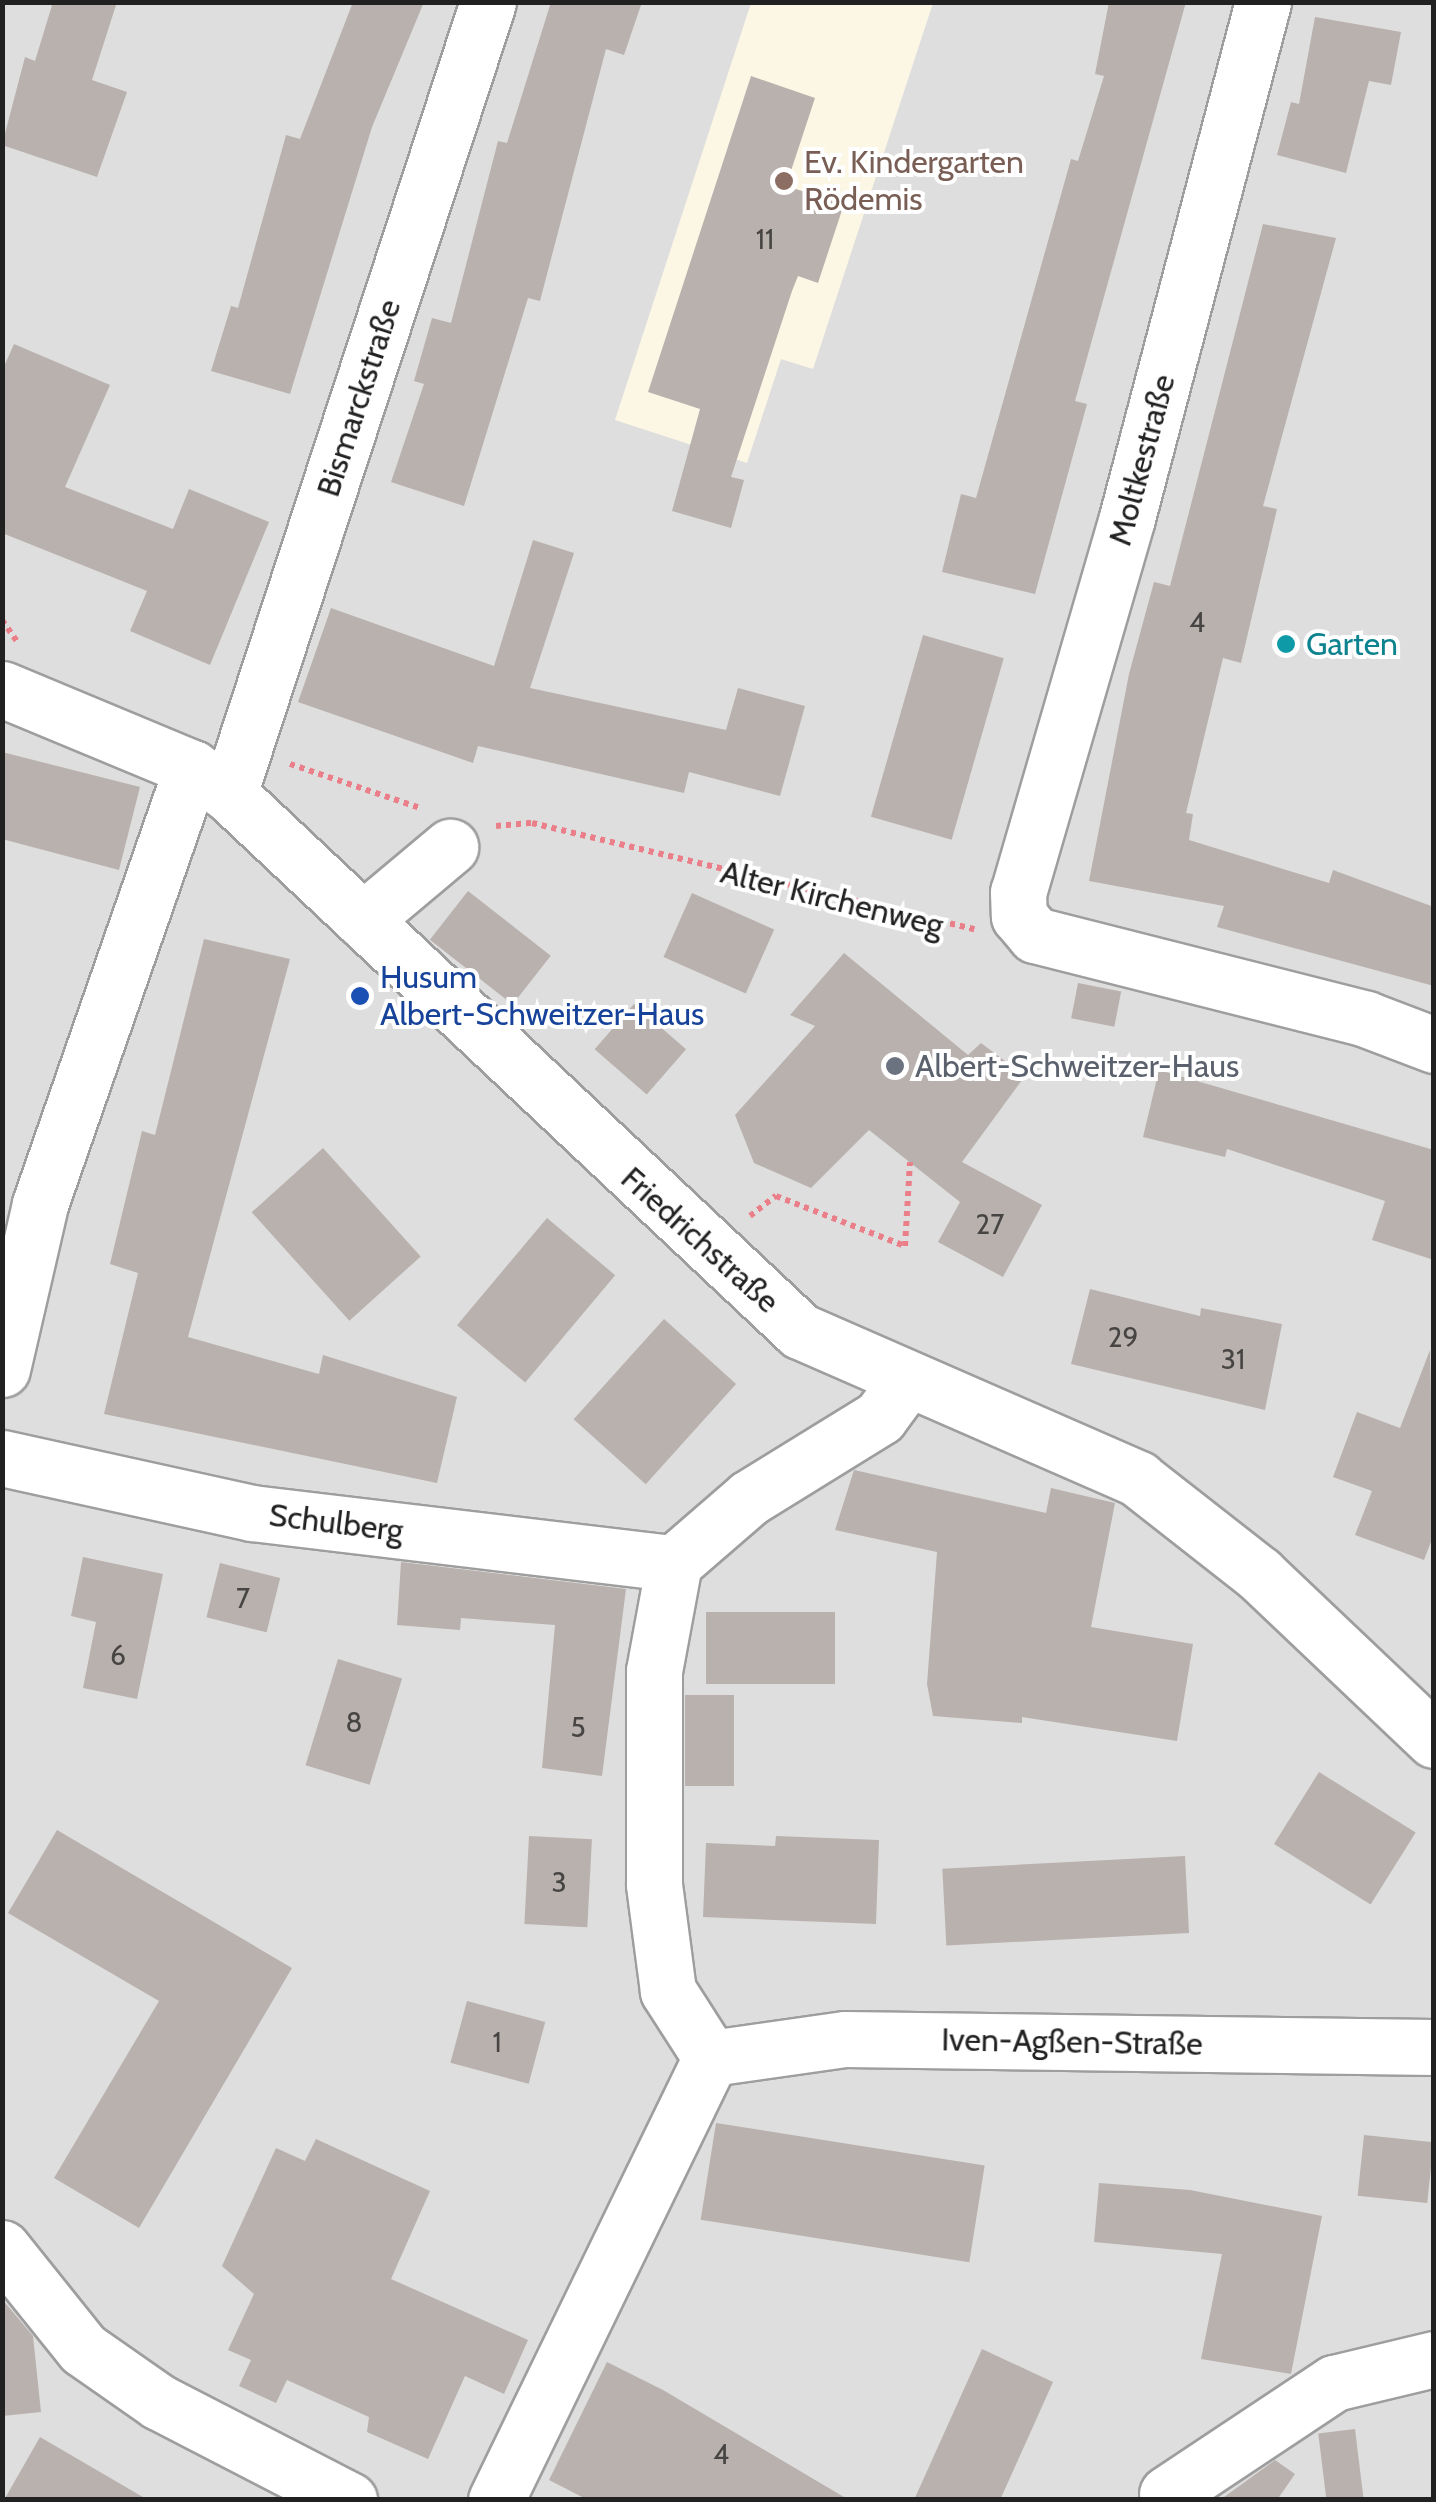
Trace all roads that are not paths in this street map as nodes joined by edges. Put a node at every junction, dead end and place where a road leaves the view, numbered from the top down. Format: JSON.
{"nodes":[{"id":1,"x":488,"y":2,"type":"edge"},
{"id":2,"x":1263,"y":2,"type":"edge"},
{"id":3,"x":2,"y":688,"type":"edge"},
{"id":4,"x":222,"y":770,"type":"junction"},
{"id":5,"x":437,"y":828,"type":"road end"},
{"id":6,"x":363,"y":920,"type":"junction"},
{"id":7,"x":1434,"y":1045,"type":"edge"},
{"id":8,"x":10,"y":1284,"type":"edge"},
{"id":9,"x":2,"y":1369,"type":"edge"},
{"id":10,"x":905,"y":1382,"type":"junction"},
{"id":11,"x":2,"y":1458,"type":"edge"},
{"id":12,"x":674,"y":1563,"type":"junction"},
{"id":13,"x":1434,"y":1740,"type":"edge"},
{"id":14,"x":1434,"y":2046,"type":"edge"},
{"id":15,"x":711,"y":2058,"type":"junction"},
{"id":16,"x":2,"y":2248,"type":"edge"},
{"id":17,"x":1434,"y":2359,"type":"edge"},
{"id":18,"x":1167,"y":2494,"type":"dead end"},
{"id":19,"x":349,"y":2500,"type":"edge"},
{"id":20,"x":496,"y":2500,"type":"edge"}],
"edges":[{"from":1,"to":4,"type":"street","name":"Bismarckstraße"},
{"from":2,"to":7,"type":"street","name":"Moltkestraße"},
{"from":3,"to":4,"type":"street","name":"Friedrichstraße"},
{"from":4,"to":6,"type":"street","name":"Friedrichstraße"},
{"from":4,"to":8,"type":"street"},
{"from":5,"to":6,"type":"street"},
{"from":6,"to":10,"type":"street","name":"Friedrichstraße"},
{"from":8,"to":9,"type":"street"},
{"from":10,"to":12,"type":"street"},
{"from":10,"to":13,"type":"street","name":"Friedrichstraße"},
{"from":11,"to":12,"type":"street","name":"Schulberg"},
{"from":12,"to":15,"type":"street"},
{"from":14,"to":15,"type":"street","name":"Iven-Agßen-Straße"},
{"from":15,"to":20,"type":"street"},
{"from":16,"to":19,"type":"street"},
{"from":17,"to":18,"type":"street"}]}
